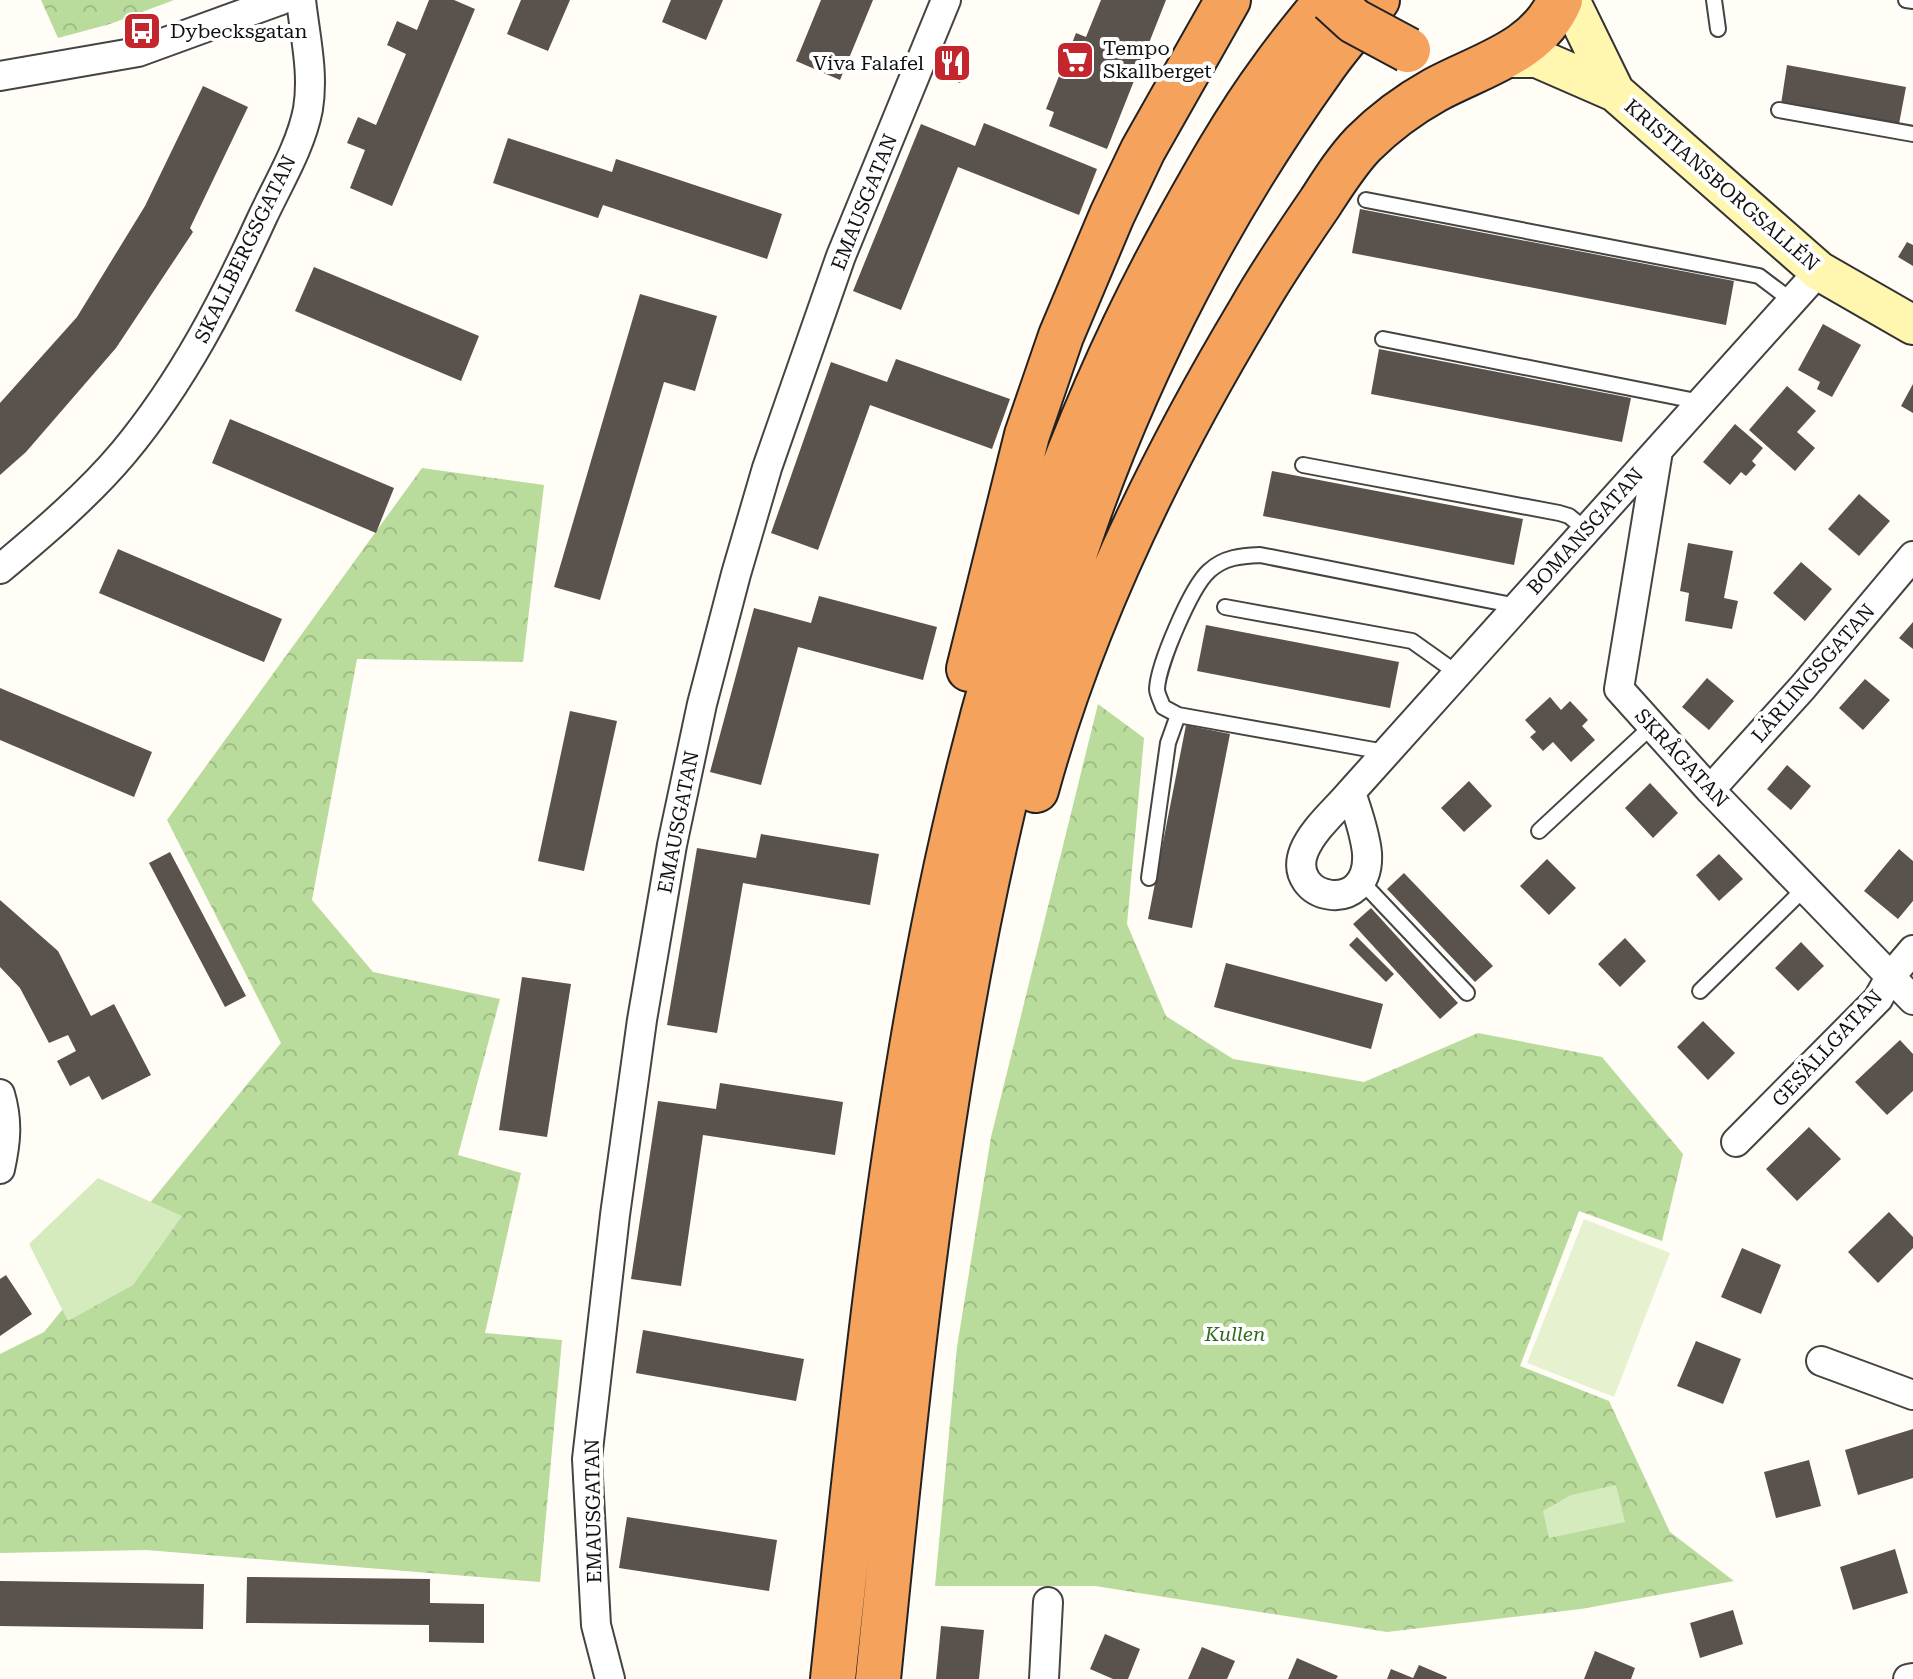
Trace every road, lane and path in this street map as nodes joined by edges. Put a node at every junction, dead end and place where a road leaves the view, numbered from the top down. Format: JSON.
{"nodes":[{"id":1,"x":281,"y":0,"type":"edge"},
{"id":2,"x":301,"y":0,"type":"edge"},
{"id":3,"x":946,"y":0,"type":"edge"},
{"id":4,"x":1228,"y":0,"type":"edge"},
{"id":5,"x":1329,"y":0,"type":"edge"},
{"id":6,"x":1377,"y":0,"type":"edge"},
{"id":7,"x":1560,"y":0,"type":"edge"},
{"id":8,"x":1570,"y":0,"type":"edge"},
{"id":9,"x":1714,"y":0,"type":"edge"},
{"id":10,"x":1906,"y":0,"type":"edge"},
{"id":11,"x":1913,"y":1,"type":"edge"},
{"id":12,"x":1718,"y":29,"type":"dead end"},
{"id":13,"x":1496,"y":61,"type":"junction"},
{"id":14,"x":0,"y":76,"type":"edge"},
{"id":15,"x":1615,"y":92,"type":"junction"},
{"id":16,"x":1779,"y":110,"type":"dead end"},
{"id":17,"x":1913,"y":134,"type":"edge"},
{"id":18,"x":1366,"y":200,"type":"dead end"},
{"id":19,"x":1819,"y":271,"type":"junction"},
{"id":20,"x":1792,"y":301,"type":"junction"},
{"id":21,"x":1913,"y":325,"type":"edge"},
{"id":22,"x":1383,"y":339,"type":"dead end"},
{"id":23,"x":1701,"y":402,"type":"junction"},
{"id":24,"x":1658,"y":450,"type":"junction"},
{"id":25,"x":1303,"y":465,"type":"dead end"},
{"id":26,"x":1586,"y":530,"type":"junction"},
{"id":27,"x":1913,"y":556,"type":"edge"},
{"id":28,"x":0,"y":569,"type":"edge"},
{"id":29,"x":1517,"y":606,"type":"junction"},
{"id":30,"x":1225,"y":607,"type":"dead end"},
{"id":31,"x":1457,"y":673,"type":"junction"},
{"id":32,"x":1178,"y":715,"type":"junction"},
{"id":33,"x":1652,"y":726,"type":"junction"},
{"id":34,"x":1385,"y":752,"type":"junction"},
{"id":35,"x":1710,"y":790,"type":"junction"},
{"id":36,"x":1351,"y":792,"type":"junction"},
{"id":37,"x":956,"y":831,"type":"junction"},
{"id":38,"x":1539,"y":831,"type":"dead end"},
{"id":39,"x":1149,"y":878,"type":"dead end"},
{"id":40,"x":1360,"y":880,"type":"junction"},
{"id":41,"x":1805,"y":888,"type":"junction"},
{"id":42,"x":1913,"y":950,"type":"edge"},
{"id":43,"x":972,"y":951,"type":"junction"},
{"id":44,"x":1890,"y":977,"type":"junction"},
{"id":45,"x":1700,"y":991,"type":"dead end"},
{"id":46,"x":1467,"y":993,"type":"dead end"},
{"id":47,"x":1913,"y":1000,"type":"edge"},
{"id":48,"x":0,"y":1094,"type":"edge"},
{"id":49,"x":1736,"y":1142,"type":"dead end"},
{"id":50,"x":0,"y":1169,"type":"edge"},
{"id":51,"x":1821,"y":1361,"type":"dead end"},
{"id":52,"x":1913,"y":1395,"type":"edge"},
{"id":53,"x":1048,"y":1602,"type":"dead end"},
{"id":54,"x":610,"y":1679,"type":"edge"},
{"id":55,"x":833,"y":1679,"type":"edge"},
{"id":56,"x":878,"y":1679,"type":"edge"},
{"id":57,"x":1044,"y":1679,"type":"edge"}],
"edges":[{"from":1,"to":14,"type":"street"},
{"from":2,"to":28,"type":"street","name":"SKALLBERGSGATAN"},
{"from":3,"to":54,"type":"street","name":"EMAUSGATAN"},
{"from":4,"to":37,"type":"highway"},
{"from":5,"to":13,"type":"highway","bridge":true},
{"from":5,"to":37,"type":"highway"},
{"from":6,"to":43,"type":"highway"},
{"from":7,"to":13,"type":"highway"},
{"from":8,"to":15,"type":"street","name":"KRISTIANSBORGSALLÉN"},
{"from":9,"to":12,"type":"lane"},
{"from":10,"to":11,"type":"lane"},
{"from":13,"to":15,"type":"street","name":"KRISTIANSBORGSALLÉN"},
{"from":13,"to":43,"type":"highway"},
{"from":15,"to":19,"type":"street","name":"KRISTIANSBORGSALLÉN"},
{"from":16,"to":17,"type":"lane"},
{"from":18,"to":20,"type":"lane"},
{"from":19,"to":20,"type":"street","name":"BOMANSGATAN"},
{"from":19,"to":21,"type":"street","name":"KRISTIANSBORGSALLÉN"},
{"from":20,"to":23,"type":"street","name":"BOMANSGATAN"},
{"from":22,"to":23,"type":"lane"},
{"from":23,"to":24,"type":"street","name":"BOMANSGATAN"},
{"from":24,"to":26,"type":"street","name":"BOMANSGATAN"},
{"from":24,"to":33,"type":"street","name":"SKRÅGATAN"},
{"from":25,"to":26,"type":"lane"},
{"from":26,"to":29,"type":"street","name":"BOMANSGATAN"},
{"from":27,"to":35,"type":"street","name":"LÄRLINGSGATAN"},
{"from":29,"to":31,"type":"street","name":"BOMANSGATAN"},
{"from":29,"to":32,"type":"lane"},
{"from":30,"to":31,"type":"lane"},
{"from":31,"to":34,"type":"street","name":"BOMANSGATAN"},
{"from":32,"to":34,"type":"lane"},
{"from":32,"to":39,"type":"lane"},
{"from":33,"to":35,"type":"street","name":"SKRÅGATAN"},
{"from":33,"to":38,"type":"lane"},
{"from":34,"to":36,"type":"street","name":"BOMANSGATAN"},
{"from":35,"to":41,"type":"street","name":"SKRÅGATAN"},
{"from":36,"to":40,"type":"street"},
{"from":36,"to":40,"type":"street","name":"BOMANSGATAN"},
{"from":37,"to":55,"type":"highway"},
{"from":40,"to":46,"type":"lane"},
{"from":41,"to":44,"type":"street","name":"SKRÅGATAN"},
{"from":41,"to":45,"type":"lane"},
{"from":42,"to":44,"type":"street","name":"GESÄLLGATAN"},
{"from":43,"to":56,"type":"highway"},
{"from":44,"to":47,"type":"street","name":"SKRÅGATAN"},
{"from":44,"to":49,"type":"street","name":"GESÄLLGATAN"},
{"from":48,"to":50,"type":"street"},
{"from":51,"to":52,"type":"street"},
{"from":53,"to":57,"type":"street"}]}
